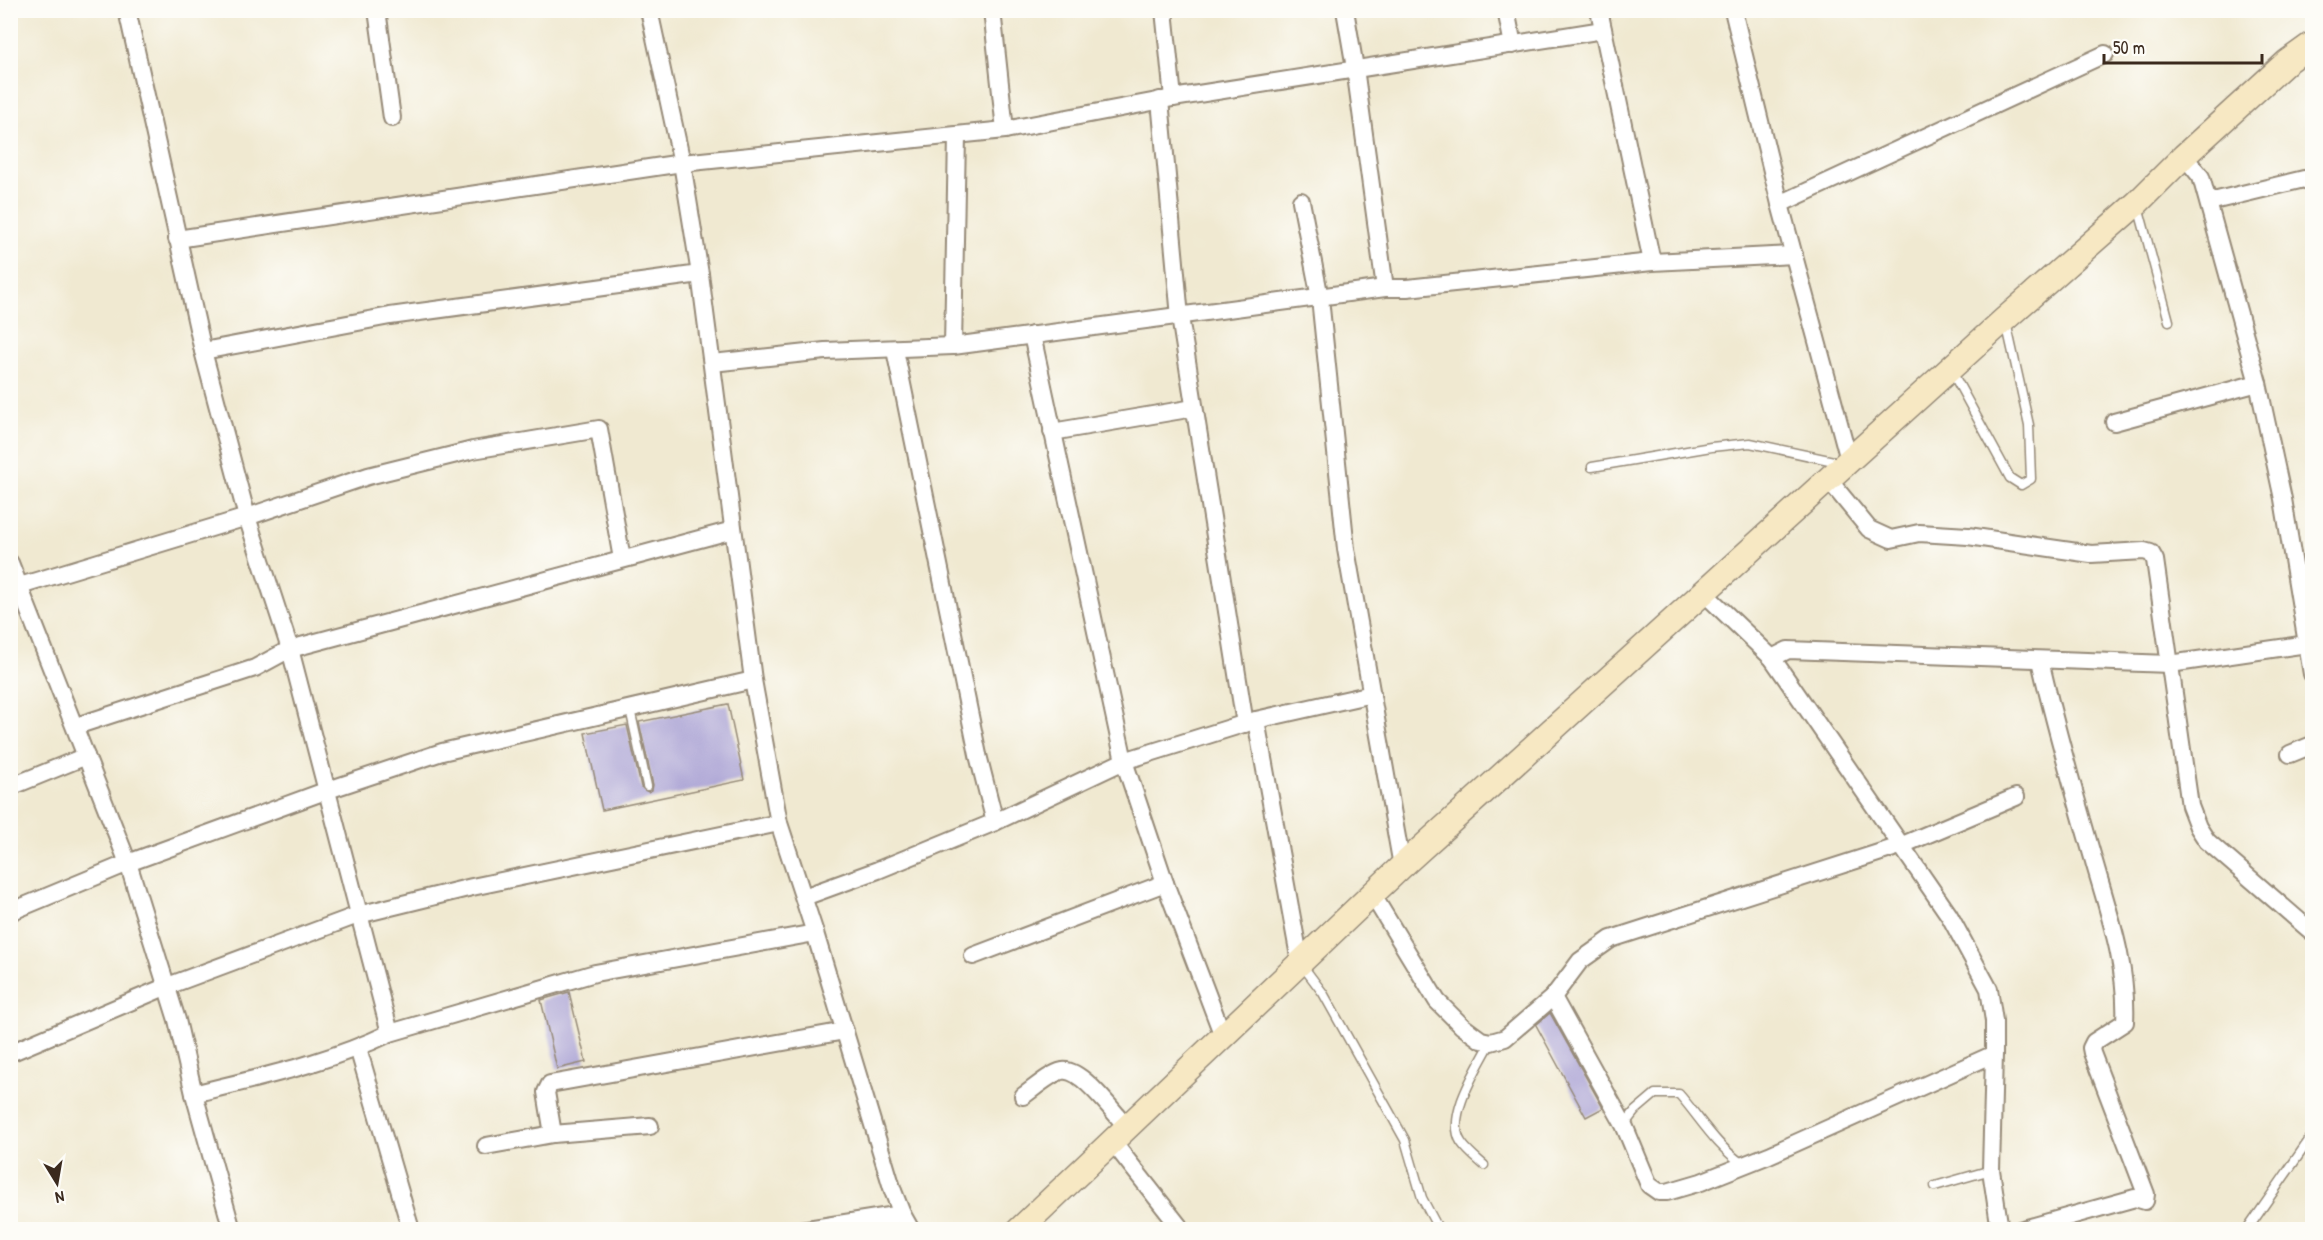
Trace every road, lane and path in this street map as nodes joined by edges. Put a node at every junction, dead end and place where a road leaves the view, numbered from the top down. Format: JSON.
{"nodes":[{"id":1,"x":127,"y":10,"type":"edge"},
{"id":2,"x":377,"y":10,"type":"edge"},
{"id":3,"x":649,"y":10,"type":"edge"},
{"id":4,"x":992,"y":10,"type":"edge"},
{"id":5,"x":1164,"y":10,"type":"edge"},
{"id":6,"x":1345,"y":10,"type":"edge"},
{"id":7,"x":1506,"y":10,"type":"edge"},
{"id":8,"x":1599,"y":10,"type":"edge"},
{"id":9,"x":1733,"y":10,"type":"edge"},
{"id":10,"x":1603,"y":30,"type":"junction"},
{"id":11,"x":2313,"y":44,"type":"edge"},
{"id":12,"x":1513,"y":45,"type":"junction"},
{"id":13,"x":2105,"y":54,"type":"dead end"},
{"id":14,"x":1355,"y":68,"type":"junction"},
{"id":15,"x":1167,"y":99,"type":"junction"},
{"id":16,"x":392,"y":118,"type":"dead end"},
{"id":17,"x":1005,"y":130,"type":"junction"},
{"id":18,"x":957,"y":136,"type":"junction"},
{"id":19,"x":2184,"y":156,"type":"junction"},
{"id":20,"x":682,"y":163,"type":"junction"},
{"id":21,"x":2313,"y":183,"type":"edge"},
{"id":22,"x":1301,"y":201,"type":"dead end"},
{"id":23,"x":2209,"y":202,"type":"junction"},
{"id":24,"x":2137,"y":203,"type":"junction"},
{"id":25,"x":1780,"y":204,"type":"junction"},
{"id":26,"x":177,"y":238,"type":"junction"},
{"id":27,"x":1794,"y":255,"type":"junction"},
{"id":28,"x":1652,"y":262,"type":"junction"},
{"id":29,"x":700,"y":274,"type":"junction"},
{"id":30,"x":1385,"y":288,"type":"junction"},
{"id":31,"x":1320,"y":297,"type":"junction"},
{"id":32,"x":1180,"y":317,"type":"junction"},
{"id":33,"x":2005,"y":319,"type":"junction"},
{"id":34,"x":2169,"y":321,"type":"dead end"},
{"id":35,"x":1032,"y":335,"type":"junction"},
{"id":36,"x":953,"y":346,"type":"junction"},
{"id":37,"x":895,"y":350,"type":"junction"},
{"id":38,"x":203,"y":351,"type":"junction"},
{"id":39,"x":712,"y":363,"type":"junction"},
{"id":40,"x":1950,"y":368,"type":"junction"},
{"id":41,"x":2258,"y":383,"type":"junction"},
{"id":42,"x":1194,"y":408,"type":"junction"},
{"id":43,"x":2114,"y":422,"type":"dead end"},
{"id":44,"x":1052,"y":432,"type":"junction"},
{"id":45,"x":1592,"y":467,"type":"dead end"},
{"id":46,"x":1841,"y":467,"type":"junction"},
{"id":47,"x":248,"y":517,"type":"junction"},
{"id":48,"x":733,"y":530,"type":"junction"},
{"id":49,"x":622,"y":559,"type":"junction"},
{"id":50,"x":10,"y":563,"type":"edge"},
{"id":51,"x":14,"y":588,"type":"edge"},
{"id":52,"x":1703,"y":592,"type":"junction"},
{"id":53,"x":2307,"y":644,"type":"junction"},
{"id":54,"x":290,"y":649,"type":"junction"},
{"id":55,"x":1772,"y":658,"type":"junction"},
{"id":56,"x":2040,"y":660,"type":"junction"},
{"id":57,"x":2170,"y":664,"type":"junction"},
{"id":58,"x":2313,"y":674,"type":"edge"},
{"id":59,"x":753,"y":680,"type":"junction"},
{"id":60,"x":1372,"y":694,"type":"junction"},
{"id":61,"x":630,"y":709,"type":"junction"},
{"id":62,"x":1250,"y":722,"type":"junction"},
{"id":63,"x":75,"y":726,"type":"junction"},
{"id":64,"x":2313,"y":745,"type":"edge"},
{"id":65,"x":2290,"y":754,"type":"dead end"},
{"id":66,"x":86,"y":756,"type":"junction"},
{"id":67,"x":1124,"y":761,"type":"junction"},
{"id":68,"x":647,"y":786,"type":"dead end"},
{"id":69,"x":10,"y":787,"type":"edge"},
{"id":70,"x":328,"y":790,"type":"junction"},
{"id":71,"x":2016,"y":797,"type":"dead end"},
{"id":72,"x":995,"y":822,"type":"junction"},
{"id":73,"x":779,"y":823,"type":"junction"},
{"id":74,"x":1900,"y":846,"type":"junction"},
{"id":75,"x":128,"y":863,"type":"junction"},
{"id":76,"x":1402,"y":866,"type":"junction"},
{"id":77,"x":1165,"y":883,"type":"junction"},
{"id":78,"x":1372,"y":894,"type":"junction"},
{"id":79,"x":804,"y":897,"type":"junction"},
{"id":80,"x":10,"y":912,"type":"edge"},
{"id":81,"x":358,"y":915,"type":"junction"},
{"id":82,"x":2313,"y":932,"type":"edge"},
{"id":83,"x":815,"y":933,"type":"junction"},
{"id":84,"x":973,"y":956,"type":"dead end"},
{"id":85,"x":1300,"y":962,"type":"junction"},
{"id":86,"x":165,"y":987,"type":"junction"},
{"id":87,"x":1553,"y":997,"type":"junction"},
{"id":88,"x":844,"y":1031,"type":"junction"},
{"id":89,"x":390,"y":1033,"type":"junction"},
{"id":90,"x":1223,"y":1036,"type":"junction"},
{"id":91,"x":1491,"y":1042,"type":"junction"},
{"id":92,"x":358,"y":1048,"type":"junction"},
{"id":93,"x":10,"y":1053,"type":"edge"},
{"id":94,"x":1994,"y":1054,"type":"junction"},
{"id":95,"x":194,"y":1094,"type":"junction"},
{"id":96,"x":1023,"y":1096,"type":"dead end"},
{"id":97,"x":1624,"y":1125,"type":"junction"},
{"id":98,"x":650,"y":1126,"type":"dead end"},
{"id":99,"x":553,"y":1134,"type":"junction"},
{"id":100,"x":1120,"y":1134,"type":"junction"},
{"id":101,"x":2313,"y":1136,"type":"edge"},
{"id":102,"x":486,"y":1146,"type":"dead end"},
{"id":103,"x":1743,"y":1164,"type":"junction"},
{"id":104,"x":1484,"y":1165,"type":"dead end"},
{"id":105,"x":1991,"y":1170,"type":"junction"},
{"id":106,"x":1935,"y":1186,"type":"dead end"},
{"id":107,"x":902,"y":1214,"type":"junction"},
{"id":108,"x":1028,"y":1226,"type":"edge"},
{"id":109,"x":232,"y":1230,"type":"edge"},
{"id":110,"x":411,"y":1230,"type":"edge"},
{"id":111,"x":801,"y":1230,"type":"edge"},
{"id":112,"x":911,"y":1230,"type":"edge"},
{"id":113,"x":1182,"y":1230,"type":"edge"},
{"id":114,"x":1439,"y":1230,"type":"edge"},
{"id":115,"x":2000,"y":1230,"type":"edge"},
{"id":116,"x":2020,"y":1230,"type":"edge"},
{"id":117,"x":2247,"y":1230,"type":"edge"}],
"edges":[{"from":1,"to":26,"type":"street"},
{"from":2,"to":16,"type":"street"},
{"from":3,"to":20,"type":"street"},
{"from":4,"to":17,"type":"street"},
{"from":5,"to":15,"type":"street"},
{"from":6,"to":14,"type":"street"},
{"from":7,"to":12,"type":"street"},
{"from":8,"to":10,"type":"street"},
{"from":9,"to":25,"type":"street"},
{"from":10,"to":12,"type":"street"},
{"from":10,"to":28,"type":"street"},
{"from":11,"to":19,"type":"street"},
{"from":12,"to":14,"type":"street"},
{"from":13,"to":25,"type":"street"},
{"from":14,"to":15,"type":"street"},
{"from":14,"to":30,"type":"street"},
{"from":15,"to":17,"type":"street"},
{"from":15,"to":32,"type":"street"},
{"from":17,"to":18,"type":"street"},
{"from":18,"to":20,"type":"street"},
{"from":18,"to":36,"type":"street"},
{"from":19,"to":23,"type":"street"},
{"from":19,"to":24,"type":"street"},
{"from":20,"to":26,"type":"street"},
{"from":20,"to":29,"type":"street"},
{"from":21,"to":23,"type":"street"},
{"from":22,"to":31,"type":"street"},
{"from":23,"to":41,"type":"street"},
{"from":24,"to":33,"type":"street"},
{"from":24,"to":34,"type":"lane"},
{"from":25,"to":27,"type":"street"},
{"from":26,"to":38,"type":"street"},
{"from":27,"to":28,"type":"street"},
{"from":27,"to":46,"type":"street"},
{"from":28,"to":30,"type":"street"},
{"from":29,"to":38,"type":"street"},
{"from":29,"to":39,"type":"street"},
{"from":30,"to":31,"type":"street"},
{"from":31,"to":32,"type":"street"},
{"from":31,"to":60,"type":"street"},
{"from":32,"to":35,"type":"street"},
{"from":32,"to":42,"type":"street"},
{"from":33,"to":40,"type":"street"},
{"from":33,"to":40,"type":"lane"},
{"from":35,"to":36,"type":"street"},
{"from":35,"to":44,"type":"street"},
{"from":36,"to":37,"type":"street"},
{"from":37,"to":39,"type":"street"},
{"from":37,"to":72,"type":"street"},
{"from":38,"to":47,"type":"street"},
{"from":39,"to":48,"type":"street"},
{"from":40,"to":46,"type":"street"},
{"from":41,"to":43,"type":"street"},
{"from":41,"to":53,"type":"street"},
{"from":42,"to":44,"type":"street"},
{"from":42,"to":62,"type":"street"},
{"from":44,"to":67,"type":"street"},
{"from":45,"to":46,"type":"lane"},
{"from":46,"to":52,"type":"street"},
{"from":46,"to":57,"type":"street"},
{"from":47,"to":49,"type":"street"},
{"from":47,"to":51,"type":"street"},
{"from":47,"to":54,"type":"street"},
{"from":48,"to":49,"type":"street"},
{"from":48,"to":59,"type":"street"},
{"from":49,"to":54,"type":"street"},
{"from":50,"to":51,"type":"street"},
{"from":51,"to":63,"type":"street"},
{"from":52,"to":55,"type":"street"},
{"from":52,"to":76,"type":"street"},
{"from":53,"to":57,"type":"street"},
{"from":53,"to":58,"type":"street"},
{"from":54,"to":63,"type":"street"},
{"from":54,"to":70,"type":"street"},
{"from":55,"to":56,"type":"street"},
{"from":55,"to":74,"type":"street"},
{"from":56,"to":57,"type":"street"},
{"from":56,"to":116,"type":"street"},
{"from":57,"to":82,"type":"street"},
{"from":59,"to":61,"type":"street"},
{"from":59,"to":73,"type":"street"},
{"from":60,"to":62,"type":"street"},
{"from":60,"to":76,"type":"street"},
{"from":61,"to":68,"type":"lane"},
{"from":61,"to":70,"type":"street"},
{"from":62,"to":67,"type":"street"},
{"from":62,"to":85,"type":"street"},
{"from":63,"to":66,"type":"street"},
{"from":64,"to":65,"type":"street"},
{"from":66,"to":69,"type":"street"},
{"from":66,"to":75,"type":"street"},
{"from":67,"to":72,"type":"street"},
{"from":67,"to":77,"type":"street"},
{"from":70,"to":75,"type":"street"},
{"from":70,"to":81,"type":"street"},
{"from":71,"to":74,"type":"street"},
{"from":72,"to":79,"type":"street"},
{"from":73,"to":79,"type":"street"},
{"from":73,"to":81,"type":"street"},
{"from":74,"to":87,"type":"street"},
{"from":74,"to":94,"type":"street"},
{"from":75,"to":80,"type":"street"},
{"from":75,"to":86,"type":"street"},
{"from":76,"to":78,"type":"street"},
{"from":77,"to":84,"type":"street"},
{"from":77,"to":90,"type":"street"},
{"from":78,"to":85,"type":"street"},
{"from":78,"to":91,"type":"street"},
{"from":79,"to":83,"type":"street"},
{"from":81,"to":86,"type":"street"},
{"from":81,"to":89,"type":"street"},
{"from":83,"to":88,"type":"street"},
{"from":83,"to":89,"type":"street"},
{"from":85,"to":90,"type":"street"},
{"from":85,"to":114,"type":"lane"},
{"from":86,"to":93,"type":"street"},
{"from":86,"to":95,"type":"street"},
{"from":87,"to":91,"type":"street"},
{"from":87,"to":97,"type":"street"},
{"from":88,"to":99,"type":"street"},
{"from":88,"to":107,"type":"street"},
{"from":89,"to":92,"type":"street"},
{"from":90,"to":100,"type":"street"},
{"from":91,"to":104,"type":"lane"},
{"from":92,"to":95,"type":"street"},
{"from":92,"to":110,"type":"street"},
{"from":94,"to":103,"type":"street"},
{"from":94,"to":105,"type":"street"},
{"from":95,"to":109,"type":"street"},
{"from":96,"to":100,"type":"street"},
{"from":97,"to":103,"type":"lane"},
{"from":97,"to":103,"type":"street"},
{"from":98,"to":99,"type":"street"},
{"from":99,"to":102,"type":"street"},
{"from":100,"to":108,"type":"street"},
{"from":100,"to":113,"type":"street"},
{"from":101,"to":117,"type":"lane"},
{"from":105,"to":106,"type":"lane"},
{"from":105,"to":115,"type":"street"},
{"from":107,"to":111,"type":"street"},
{"from":107,"to":112,"type":"street"}]}
